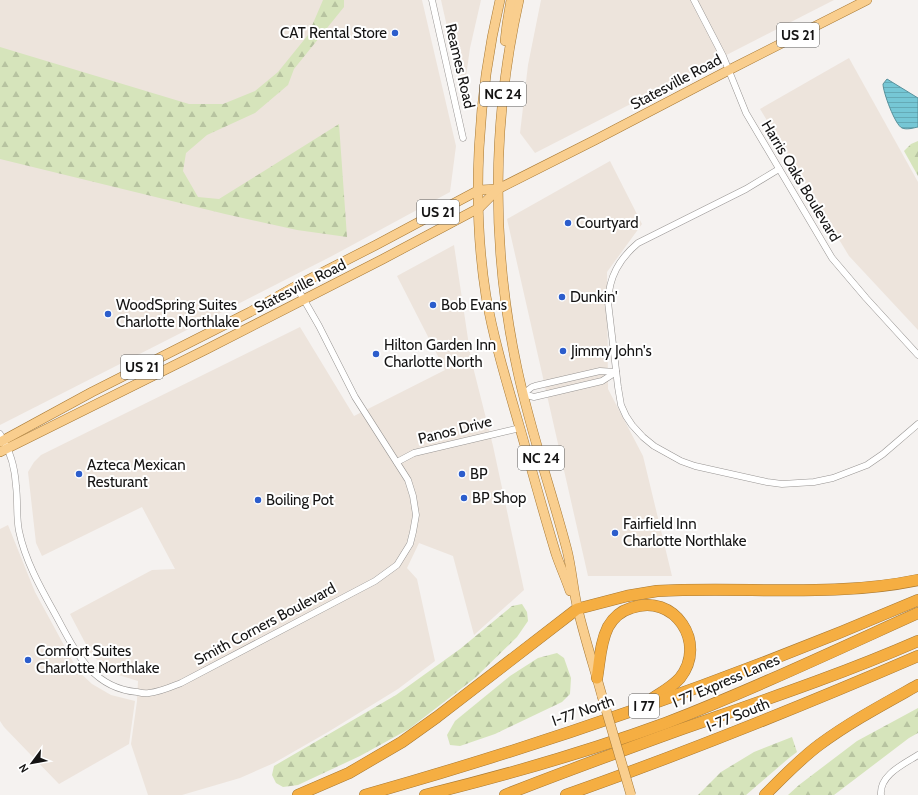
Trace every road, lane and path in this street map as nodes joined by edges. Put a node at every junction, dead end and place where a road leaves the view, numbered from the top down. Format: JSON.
{"nodes":[{"id":1,"x":432,"y":0,"type":"edge"},
{"id":2,"x":500,"y":0,"type":"edge"},
{"id":3,"x":511,"y":0,"type":"edge"},
{"id":4,"x":519,"y":0,"type":"edge"},
{"id":5,"x":694,"y":0,"type":"edge"},
{"id":6,"x":867,"y":0,"type":"edge"},
{"id":7,"x":729,"y":70,"type":"junction"},
{"id":8,"x":505,"y":82,"type":"junction"},
{"id":9,"x":463,"y":138,"type":"dead end"},
{"id":10,"x":779,"y":169,"type":"junction"},
{"id":11,"x":498,"y":189,"type":"junction"},
{"id":12,"x":479,"y":190,"type":"junction"},
{"id":13,"x":479,"y":208,"type":"junction"},
{"id":14,"x":296,"y":286,"type":"junction"},
{"id":15,"x":304,"y":300,"type":"junction"},
{"id":16,"x":250,"y":312,"type":"junction"},
{"id":17,"x":228,"y":324,"type":"junction"},
{"id":18,"x":219,"y":342,"type":"junction"},
{"id":19,"x":206,"y":349,"type":"junction"},
{"id":20,"x":918,"y":355,"type":"edge"},
{"id":21,"x":616,"y":372,"type":"junction"},
{"id":22,"x":523,"y":394,"type":"junction"},
{"id":23,"x":918,"y":424,"type":"edge"},
{"id":24,"x":520,"y":428,"type":"junction"},
{"id":25,"x":2,"y":443,"type":"edge"},
{"id":26,"x":397,"y":462,"type":"junction"},
{"id":27,"x":918,"y":580,"type":"edge"},
{"id":28,"x":918,"y":600,"type":"edge"},
{"id":29,"x":578,"y":609,"type":"junction"},
{"id":30,"x":918,"y":613,"type":"edge"},
{"id":31,"x":918,"y":641,"type":"edge"},
{"id":32,"x":918,"y":656,"type":"edge"},
{"id":33,"x":597,"y":678,"type":"junction"},
{"id":34,"x":918,"y":684,"type":"edge"},
{"id":35,"x":636,"y":709,"type":"junction"},
{"id":36,"x":918,"y":755,"type":"edge"},
{"id":37,"x":599,"y":783,"type":"junction"},
{"id":38,"x":298,"y":795,"type":"edge"},
{"id":39,"x":365,"y":795,"type":"edge"},
{"id":40,"x":425,"y":795,"type":"edge"},
{"id":41,"x":505,"y":795,"type":"edge"},
{"id":42,"x":566,"y":795,"type":"edge"},
{"id":43,"x":580,"y":795,"type":"edge"},
{"id":44,"x":631,"y":795,"type":"edge"},
{"id":45,"x":765,"y":795,"type":"edge"},
{"id":46,"x":881,"y":795,"type":"edge"}],
"edges":[{"from":1,"to":9,"type":"street","name":"Reames Road"},
{"from":2,"to":12,"type":"main road","number":"NC 24"},
{"from":3,"to":8,"type":"main road"},
{"from":4,"to":8,"type":"main road","number":"NC 24"},
{"from":5,"to":7,"type":"street","name":"Harris Oaks Boulevard"},
{"from":6,"to":7,"type":"main road","name":"Statesville Road","number":"US 21"},
{"from":7,"to":10,"type":"street","name":"Harris Oaks Boulevard"},
{"from":7,"to":11,"type":"main road","name":"Statesville Road","number":"US 21"},
{"from":8,"to":11,"type":"main road","number":"NC 24"},
{"from":10,"to":20,"type":"street","name":"Harris Oaks Boulevard"},
{"from":10,"to":21,"type":"street"},
{"from":11,"to":12,"type":"main road","name":"Statesville Road","number":"US 21"},
{"from":11,"to":13,"type":"main road","name":"Statesville Road","number":"US 21"},
{"from":11,"to":22,"type":"main road","number":"NC 24"},
{"from":12,"to":13,"type":"main road","number":"NC 24"},
{"from":12,"to":14,"type":"main road","name":"Statesville Road","number":"US 21"},
{"from":13,"to":15,"type":"main road","name":"Statesville Road","number":"US 21"},
{"from":13,"to":24,"type":"main road","number":"NC 24"},
{"from":14,"to":15,"type":"street","name":"Smith Corners Boulevard"},
{"from":14,"to":16,"type":"main road","name":"Statesville Road","number":"US 21"},
{"from":15,"to":18,"type":"main road","name":"Statesville Road","number":"US 21"},
{"from":15,"to":26,"type":"street","name":"Smith Corners Boulevard"},
{"from":16,"to":17,"type":"main road","name":"Statesville Road","number":"US 21"},
{"from":16,"to":18,"type":"main road"},
{"from":17,"to":19,"type":"main road"},
{"from":17,"to":25,"type":"main road","name":"Statesville Road","number":"US 21"},
{"from":18,"to":19,"type":"main road","name":"Statesville Road","number":"US 21"},
{"from":19,"to":25,"type":"main road","name":"Statesville Road","number":"US 21"},
{"from":21,"to":22,"type":"street"},
{"from":21,"to":22,"type":"street"},
{"from":21,"to":23,"type":"street"},
{"from":22,"to":29,"type":"main road","number":"NC 24"},
{"from":24,"to":26,"type":"street","name":"Panos Drive"},
{"from":24,"to":29,"type":"main road","number":"NC 24"},
{"from":25,"to":26,"type":"street","name":"Smith Corners Boulevard"},
{"from":27,"to":29,"type":"highway"},
{"from":28,"to":35,"type":"highway","name":"I-77 North","number":"I 77"},
{"from":29,"to":33,"type":"main road","number":"NC 24"},
{"from":29,"to":38,"type":"highway"},
{"from":30,"to":40,"type":"highway","name":"I 77 Express Lanes","number":"I 77"},
{"from":31,"to":41,"type":"highway","name":"I 77 Express Lanes","number":"I 77"},
{"from":32,"to":37,"type":"highway","name":"I-77 South"},
{"from":33,"to":35,"type":"highway"},
{"from":33,"to":44,"type":"main road","number":"NC 24","bridge":true},
{"from":34,"to":45,"type":"highway"},
{"from":35,"to":39,"type":"highway","name":"I-77 North","number":"I 77"},
{"from":36,"to":46,"type":"street"},
{"from":37,"to":42,"type":"highway","name":"I-77 South"},
{"from":37,"to":43,"type":"highway"}]}
